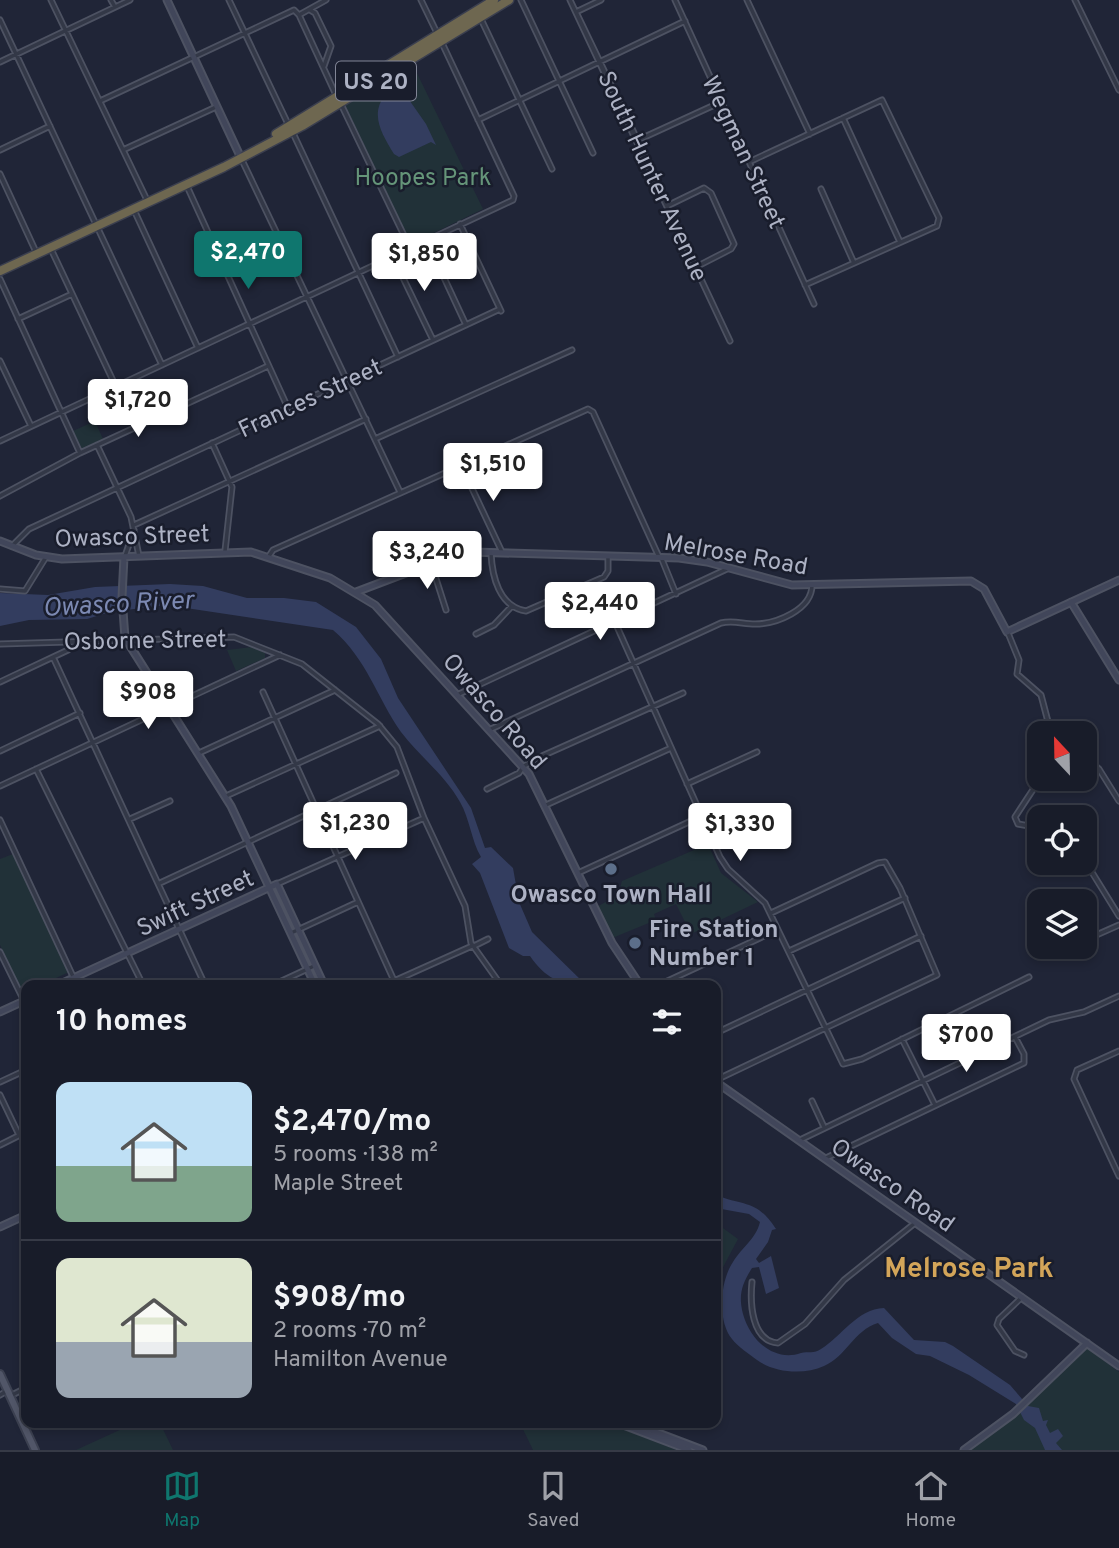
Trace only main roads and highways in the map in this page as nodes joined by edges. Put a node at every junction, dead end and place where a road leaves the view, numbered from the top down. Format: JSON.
{"nodes":[{"id":1,"x":167,"y":0,"type":"edge"},
{"id":2,"x":494,"y":0,"type":"edge"},
{"id":3,"x":509,"y":0,"type":"edge"},
{"id":4,"x":479,"y":14,"type":"junction"},
{"id":5,"x":241,"y":158,"type":"junction"},
{"id":6,"x":0,"y":271,"type":"edge"},
{"id":7,"x":0,"y":541,"type":"edge"},
{"id":8,"x":124,"y":557,"type":"junction"},
{"id":9,"x":1119,"y":580,"type":"edge"},
{"id":10,"x":356,"y":592,"type":"junction"},
{"id":11,"x":1071,"y":602,"type":"junction"},
{"id":12,"x":1119,"y":680,"type":"edge"},
{"id":13,"x":273,"y":886,"type":"junction"},
{"id":14,"x":69,"y":980,"type":"edge"},
{"id":15,"x":312,"y":980,"type":"edge"},
{"id":16,"x":321,"y":980,"type":"edge"},
{"id":17,"x":637,"y":980,"type":"edge"},
{"id":18,"x":21,"y":1003,"type":"edge"},
{"id":19,"x":0,"y":1012,"type":"edge"},
{"id":20,"x":721,"y":1085,"type":"edge"},
{"id":21,"x":21,"y":1217,"type":"edge"},
{"id":22,"x":0,"y":1227,"type":"edge"},
{"id":23,"x":1087,"y":1343,"type":"junction"},
{"id":24,"x":1119,"y":1366,"type":"edge"},
{"id":25,"x":0,"y":1374,"type":"edge"},
{"id":26,"x":21,"y":1419,"type":"edge"},
{"id":27,"x":25,"y":1428,"type":"edge"},
{"id":28,"x":631,"y":1428,"type":"edge"},
{"id":29,"x":645,"y":1428,"type":"edge"},
{"id":30,"x":35,"y":1450,"type":"edge"},
{"id":31,"x":689,"y":1450,"type":"edge"},
{"id":32,"x":703,"y":1450,"type":"edge"},
{"id":33,"x":964,"y":1450,"type":"edge"}],
"edges":[{"from":1,"to":5,"type":"main road"},
{"from":2,"to":4,"type":"highway","number":"US 20"},
{"from":3,"to":4,"type":"highway","number":"US 20"},
{"from":4,"to":5,"type":"highway","number":"US 20"},
{"from":5,"to":6,"type":"highway","number":"US 20"},
{"from":7,"to":8,"type":"main road","name":"Owasco Street"},
{"from":8,"to":10,"type":"main road","name":"Owasco Street"},
{"from":8,"to":13,"type":"main road"},
{"from":9,"to":11,"type":"main road"},
{"from":10,"to":11,"type":"main road","name":"Melrose Road"},
{"from":10,"to":17,"type":"main road","name":"Owasco Road"},
{"from":11,"to":12,"type":"main road"},
{"from":13,"to":14,"type":"main road","name":"Swift Street"},
{"from":13,"to":15,"type":"main road"},
{"from":13,"to":16,"type":"main road"},
{"from":18,"to":19,"type":"main road"},
{"from":20,"to":23,"type":"main road","name":"Owasco Road"},
{"from":21,"to":22,"type":"main road"},
{"from":23,"to":24,"type":"main road","name":"Owasco Road"},
{"from":23,"to":33,"type":"main road"},
{"from":25,"to":26,"type":"main road"},
{"from":27,"to":30,"type":"main road"},
{"from":28,"to":31,"type":"main road"},
{"from":29,"to":32,"type":"main road"}]}
